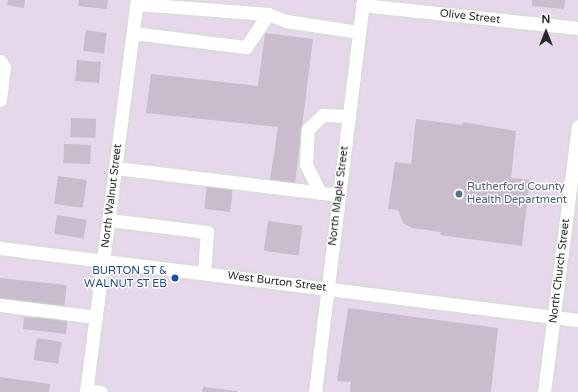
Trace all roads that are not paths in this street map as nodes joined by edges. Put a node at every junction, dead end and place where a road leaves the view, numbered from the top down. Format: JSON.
{"nodes":[{"id":1,"x":137,"y":2,"type":"edge"},
{"id":2,"x":363,"y":2,"type":"edge"},
{"id":3,"x":268,"y":14,"type":"junction"},
{"id":4,"x":578,"y":28,"type":"edge"},
{"id":5,"x":359,"y":32,"type":"junction"},
{"id":6,"x":133,"y":33,"type":"junction"},
{"id":7,"x":0,"y":61,"type":"edge"},
{"id":8,"x":0,"y":100,"type":"edge"},
{"id":9,"x":349,"y":116,"type":"junction"},
{"id":10,"x":578,"y":126,"type":"edge"},
{"id":11,"x":116,"y":168,"type":"junction"},
{"id":12,"x":320,"y":194,"type":"junction"},
{"id":13,"x":339,"y":196,"type":"junction"},
{"id":14,"x":109,"y":220,"type":"junction"},
{"id":15,"x":0,"y":248,"type":"edge"},
{"id":16,"x":104,"y":260,"type":"junction"},
{"id":17,"x":204,"y":273,"type":"junction"},
{"id":18,"x":328,"y":288,"type":"junction"},
{"id":19,"x":0,"y":305,"type":"edge"},
{"id":20,"x":96,"y":317,"type":"junction"},
{"id":21,"x":554,"y":317,"type":"junction"},
{"id":22,"x":578,"y":320,"type":"edge"},
{"id":23,"x":86,"y":391,"type":"edge"},
{"id":24,"x":101,"y":392,"type":"edge"},
{"id":25,"x":315,"y":392,"type":"edge"},
{"id":26,"x":544,"y":392,"type":"edge"}],
"edges":[{"from":1,"to":3,"type":"street"},
{"from":1,"to":6,"type":"street","name":"North Walnut Street"},
{"from":2,"to":4,"type":"street","name":"Olive Street"},
{"from":2,"to":5,"type":"street","name":"North Maple Street"},
{"from":3,"to":5,"type":"street"},
{"from":3,"to":6,"type":"street"},
{"from":5,"to":9,"type":"street","name":"North Maple Street"},
{"from":6,"to":11,"type":"street","name":"North Walnut Street"},
{"from":7,"to":8,"type":"street"},
{"from":9,"to":12,"type":"street"},
{"from":9,"to":13,"type":"street","name":"North Maple Street"},
{"from":10,"to":21,"type":"street","name":"North Church Street"},
{"from":11,"to":12,"type":"street"},
{"from":11,"to":14,"type":"street","name":"North Walnut Street"},
{"from":12,"to":13,"type":"street"},
{"from":13,"to":18,"type":"street","name":"North Maple Street"},
{"from":14,"to":16,"type":"street","name":"North Walnut Street"},
{"from":14,"to":17,"type":"street"},
{"from":15,"to":16,"type":"street","name":"West Burton Street"},
{"from":16,"to":17,"type":"street","name":"West Burton Street"},
{"from":16,"to":20,"type":"street","name":"North Walnut Street"},
{"from":17,"to":18,"type":"street","name":"West Burton Street"},
{"from":18,"to":21,"type":"street","name":"West Burton Street"},
{"from":18,"to":25,"type":"street","name":"North Maple Street"},
{"from":19,"to":20,"type":"street"},
{"from":20,"to":23,"type":"street","name":"North Walnut Street"},
{"from":21,"to":22,"type":"street","name":"West Burton Street"},
{"from":21,"to":26,"type":"street","name":"North Church Street"},
{"from":23,"to":24,"type":"street"}]}
